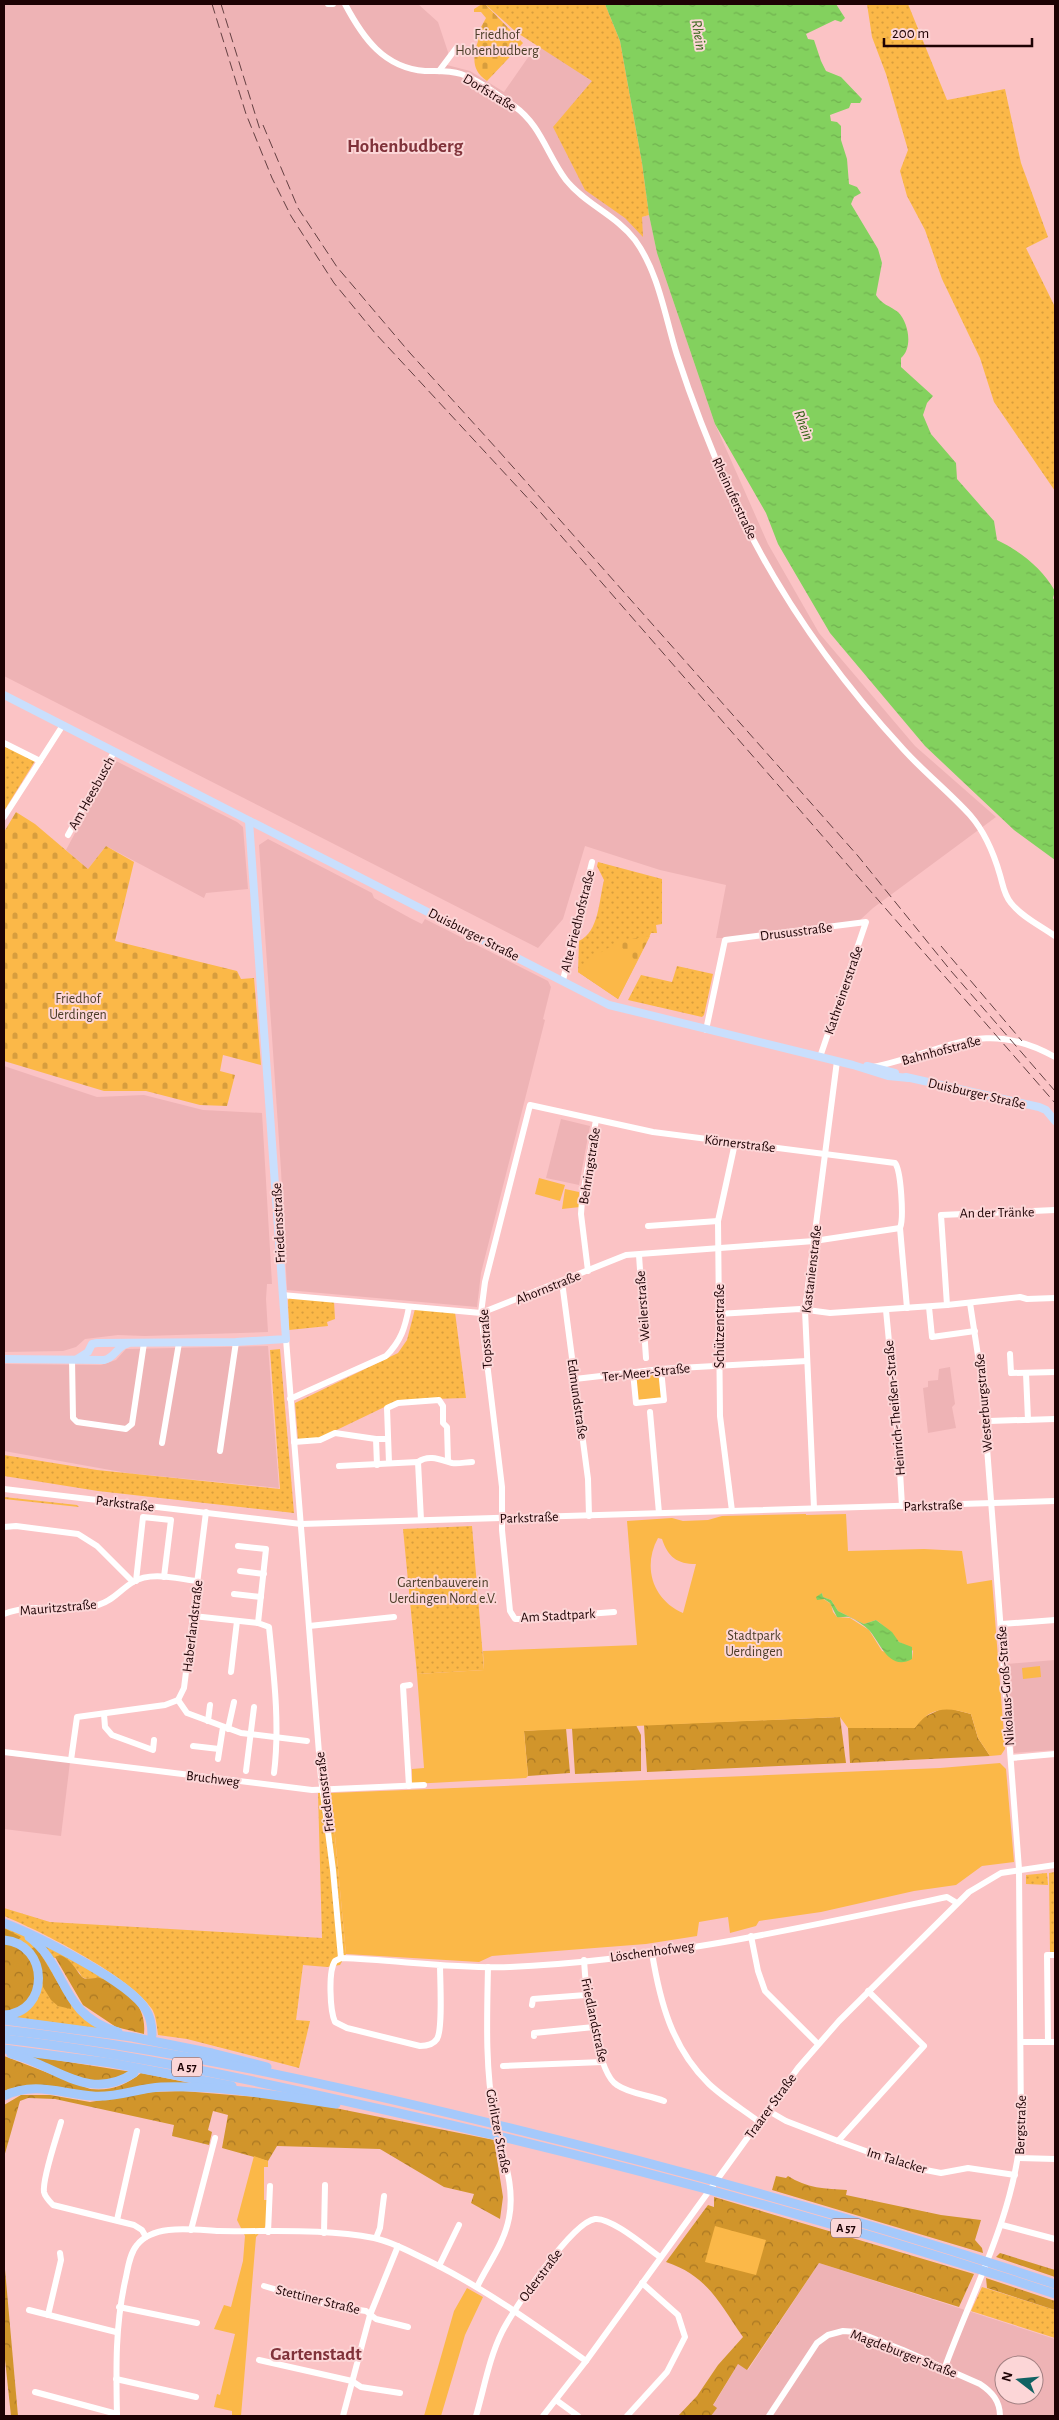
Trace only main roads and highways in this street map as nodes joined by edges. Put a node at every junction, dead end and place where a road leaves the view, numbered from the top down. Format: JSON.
{"nodes":[{"id":1,"x":4,"y":695,"type":"edge"},
{"id":2,"x":249,"y":821,"type":"junction"},
{"id":3,"x":853,"y":1065,"type":"junction"},
{"id":4,"x":873,"y":1067,"type":"joint"},
{"id":5,"x":909,"y":1078,"type":"junction"},
{"id":6,"x":1055,"y":1121,"type":"edge"},
{"id":7,"x":109,"y":1342,"type":"junction"},
{"id":8,"x":129,"y":1343,"type":"junction"},
{"id":9,"x":88,"y":1352,"type":"junction"},
{"id":10,"x":112,"y":1357,"type":"junction"},
{"id":11,"x":4,"y":1359,"type":"edge"},
{"id":12,"x":74,"y":1359,"type":"junction"},
{"id":13,"x":92,"y":1360,"type":"junction"},
{"id":14,"x":4,"y":1923,"type":"edge"},
{"id":15,"x":18,"y":1929,"type":"junction"},
{"id":16,"x":4,"y":1940,"type":"edge"},
{"id":17,"x":4,"y":2015,"type":"edge"},
{"id":18,"x":4,"y":2020,"type":"edge"},
{"id":19,"x":4,"y":2030,"type":"edge"},
{"id":20,"x":152,"y":2035,"type":"dead end"},
{"id":21,"x":132,"y":2037,"type":"junction"},
{"id":22,"x":4,"y":2040,"type":"edge"},
{"id":23,"x":4,"y":2050,"type":"edge"},
{"id":24,"x":134,"y":2073,"type":"dead end"},
{"id":25,"x":310,"y":2081,"type":"junction"},
{"id":26,"x":4,"y":2096,"type":"edge"},
{"id":27,"x":279,"y":2096,"type":"junction"},
{"id":28,"x":369,"y":2106,"type":"junction"},
{"id":29,"x":973,"y":2262,"type":"junction"},
{"id":30,"x":993,"y":2268,"type":"junction"},
{"id":31,"x":1055,"y":2284,"type":"edge"},
{"id":32,"x":1055,"y":2294,"type":"edge"}],
"edges":[{"from":1,"to":2,"type":"main road","name":"Duisburger Straße"},
{"from":2,"to":3,"type":"main road","name":"Duisburger Straße"},
{"from":2,"to":8,"type":"main road","name":"Friedensstraße"},
{"from":3,"to":4,"type":"main road","name":"Bahnhofstraße"},
{"from":3,"to":5,"type":"main road","name":"Duisburger Straße"},
{"from":4,"to":5,"type":"main road","name":"Duisburger Straße"},
{"from":5,"to":6,"type":"main road","name":"Duisburger Straße"},
{"from":7,"to":8,"type":"main road"},
{"from":7,"to":9,"type":"main road"},
{"from":7,"to":10,"type":"main road"},
{"from":8,"to":10,"type":"main road"},
{"from":9,"to":12,"type":"main road"},
{"from":9,"to":13,"type":"main road"},
{"from":10,"to":13,"type":"main road"},
{"from":11,"to":12,"type":"main road"},
{"from":12,"to":13,"type":"main road"},
{"from":14,"to":15,"type":"highway"},
{"from":15,"to":20,"type":"highway"},
{"from":15,"to":21,"type":"highway"},
{"from":16,"to":17,"type":"highway"},
{"from":18,"to":21,"type":"highway"},
{"from":19,"to":25,"type":"highway","number":"A 57"},
{"from":21,"to":25,"type":"highway"},
{"from":22,"to":28,"type":"highway","number":"A 57"},
{"from":23,"to":24,"type":"highway"},
{"from":23,"to":27,"type":"highway"},
{"from":25,"to":29,"type":"highway","number":"A 57"},
{"from":26,"to":27,"type":"highway"},
{"from":27,"to":28,"type":"highway"},
{"from":28,"to":29,"type":"highway","number":"A 57"},
{"from":29,"to":30,"type":"highway","number":"A 57"},
{"from":30,"to":31,"type":"highway","number":"A 57"},
{"from":30,"to":32,"type":"highway","number":"A 57"}]}
